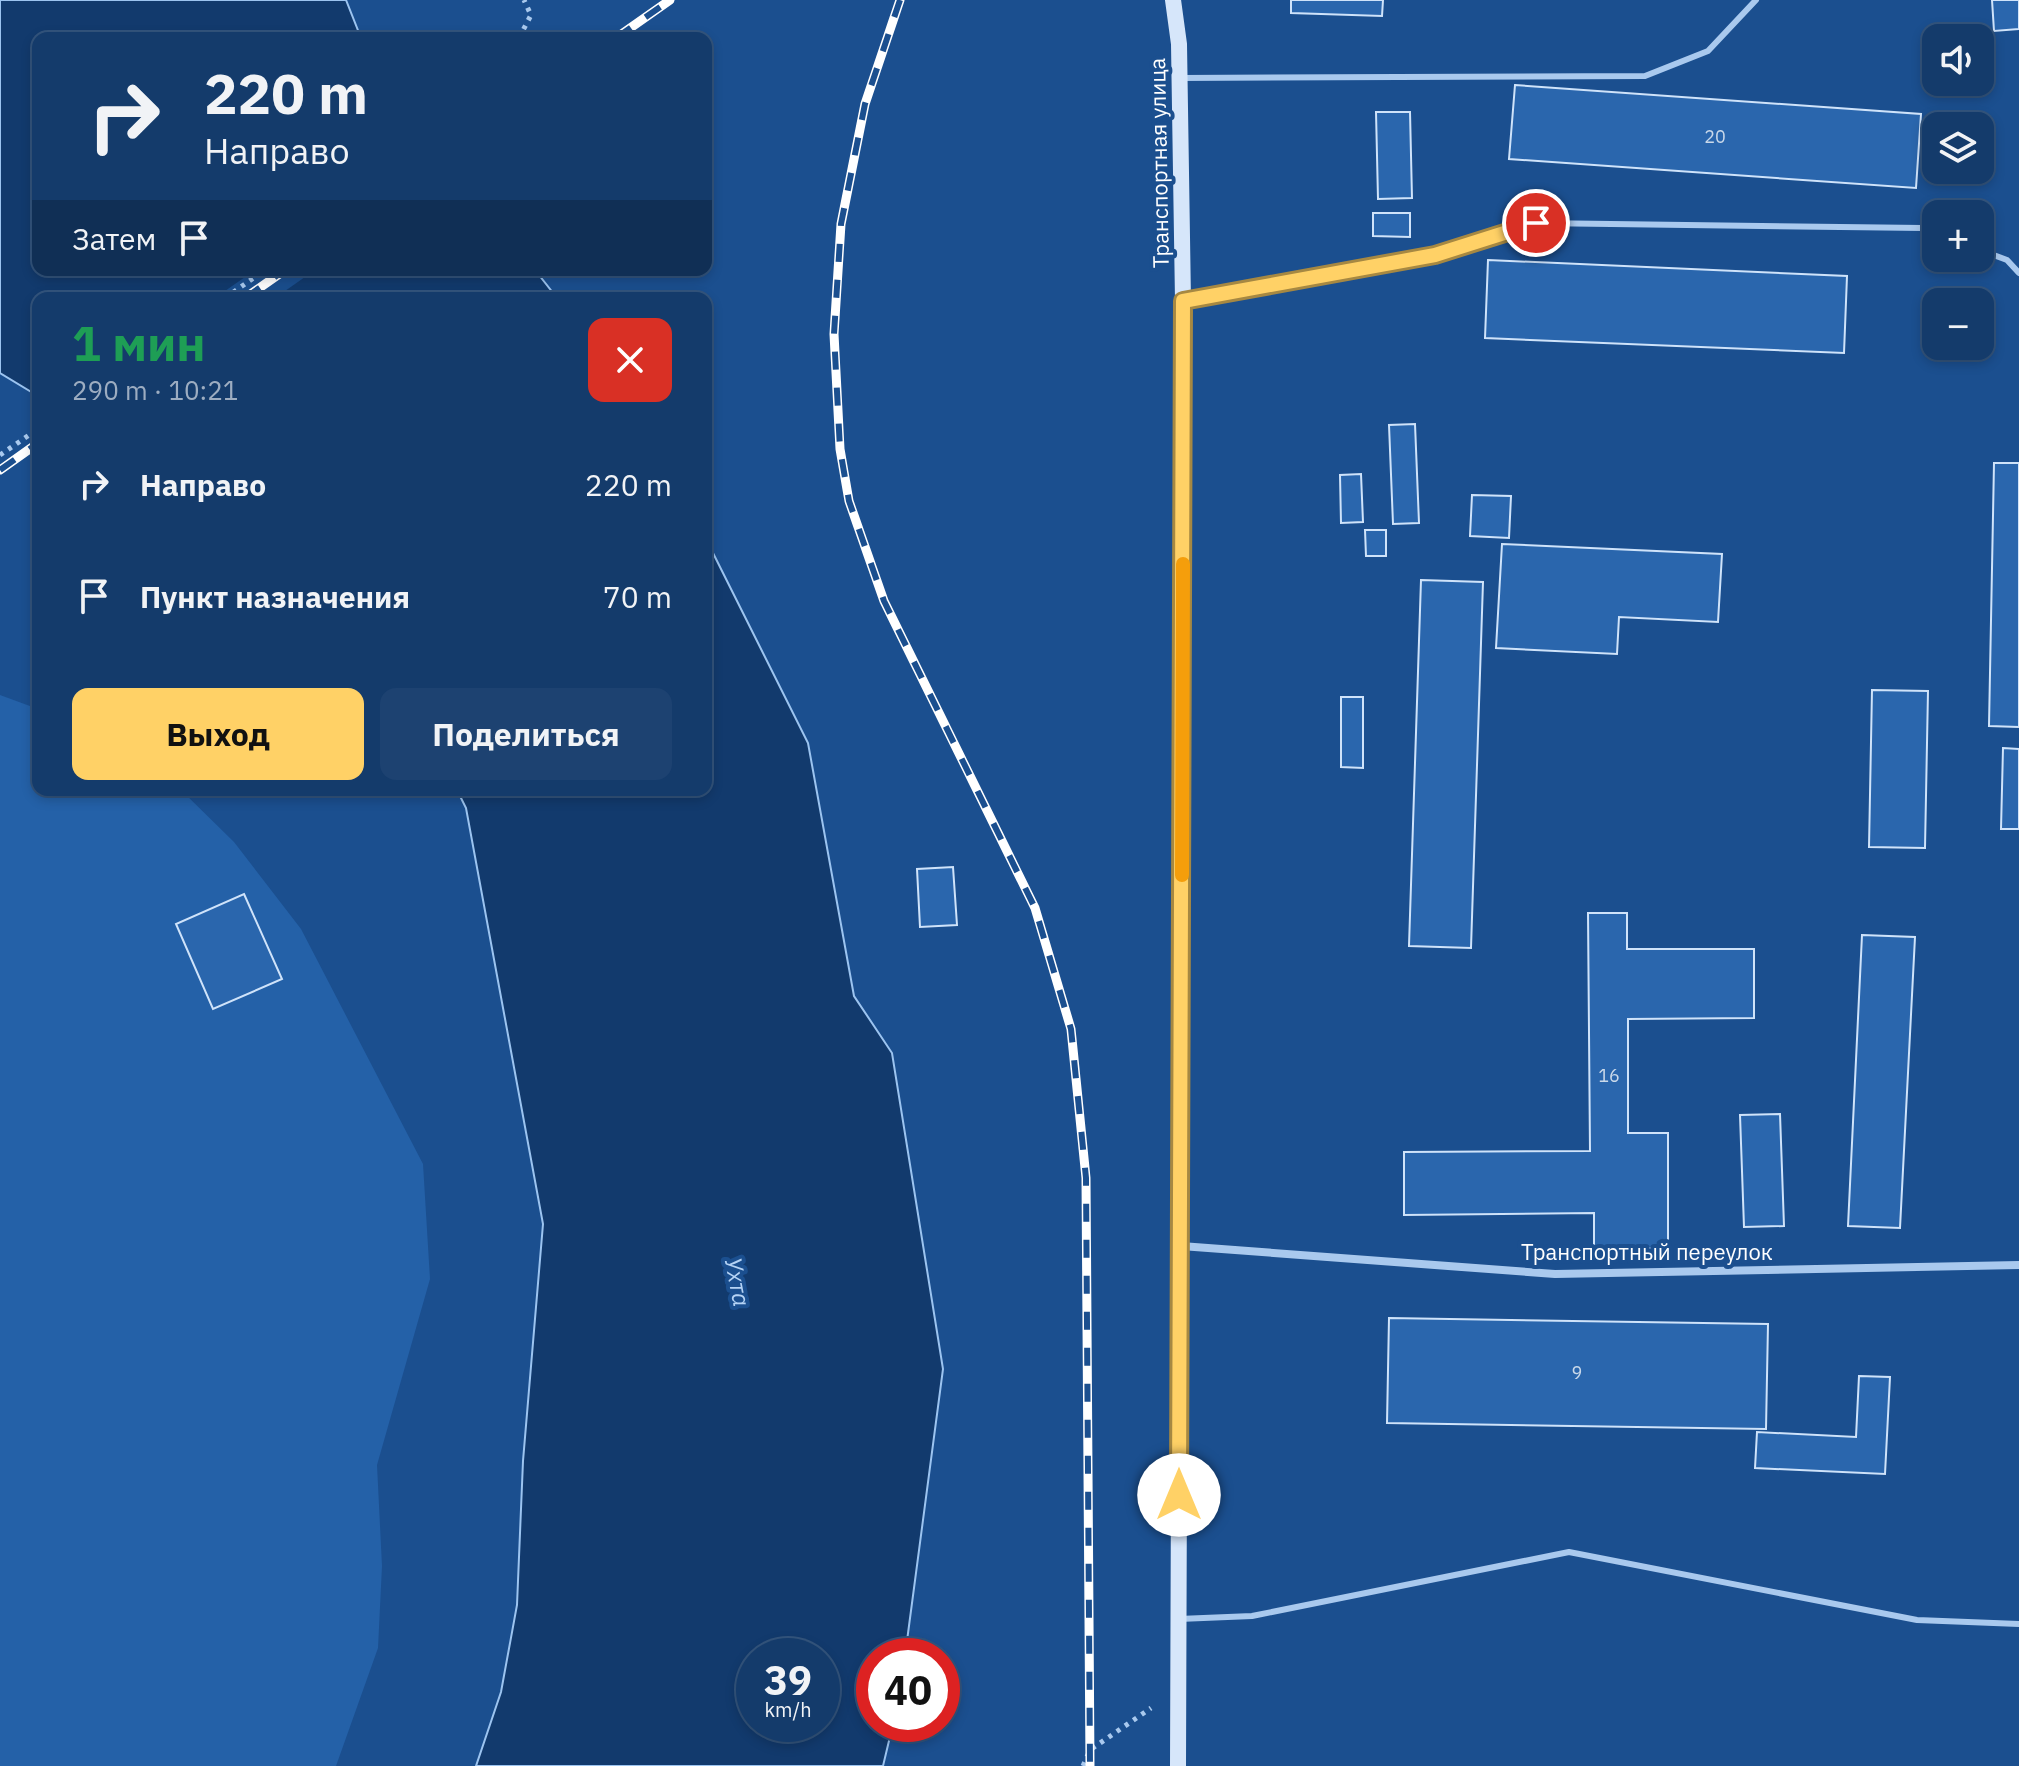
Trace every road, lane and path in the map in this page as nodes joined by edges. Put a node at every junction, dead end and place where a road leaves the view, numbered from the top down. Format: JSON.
{"nodes":[{"id":1,"x":524,"y":0,"type":"edge"},
{"id":2,"x":1173,"y":0,"type":"edge"},
{"id":3,"x":1756,"y":0,"type":"edge"},
{"id":4,"x":522,"y":32,"type":"edge"},
{"id":5,"x":1180,"y":78,"type":"junction"},
{"id":6,"x":1922,"y":228,"type":"edge"},
{"id":7,"x":1994,"y":255,"type":"edge"},
{"id":8,"x":2019,"y":273,"type":"edge"},
{"id":9,"x":256,"y":276,"type":"edge"},
{"id":10,"x":234,"y":292,"type":"edge"},
{"id":11,"x":1183,"y":301,"type":"junction"},
{"id":12,"x":32,"y":433,"type":"edge"},
{"id":13,"x":0,"y":455,"type":"edge"},
{"id":14,"x":1181,"y":1246,"type":"junction"},
{"id":15,"x":2019,"y":1265,"type":"edge"},
{"id":16,"x":1179,"y":1619,"type":"junction"},
{"id":17,"x":2019,"y":1624,"type":"edge"},
{"id":18,"x":1179,"y":1689,"type":"junction"},
{"id":19,"x":1083,"y":1766,"type":"edge"},
{"id":20,"x":1178,"y":1766,"type":"edge"}],
"edges":[{"from":1,"to":4,"type":"path"},
{"from":2,"to":5,"type":"street","name":"Транспортная улица"},
{"from":3,"to":5,"type":"lane"},
{"from":5,"to":11,"type":"street","name":"Транспортная улица"},
{"from":6,"to":11,"type":"lane"},
{"from":7,"to":8,"type":"lane"},
{"from":9,"to":10,"type":"path"},
{"from":11,"to":14,"type":"street","name":"Транспортная улица"},
{"from":12,"to":13,"type":"path"},
{"from":14,"to":15,"type":"street","name":"Транспортный переулок"},
{"from":14,"to":16,"type":"street","name":"Транспортная улица"},
{"from":16,"to":17,"type":"lane"},
{"from":16,"to":18,"type":"street","name":"Транспортная улица"},
{"from":18,"to":19,"type":"path"},
{"from":18,"to":20,"type":"street","name":"Транспортная улица"}]}
